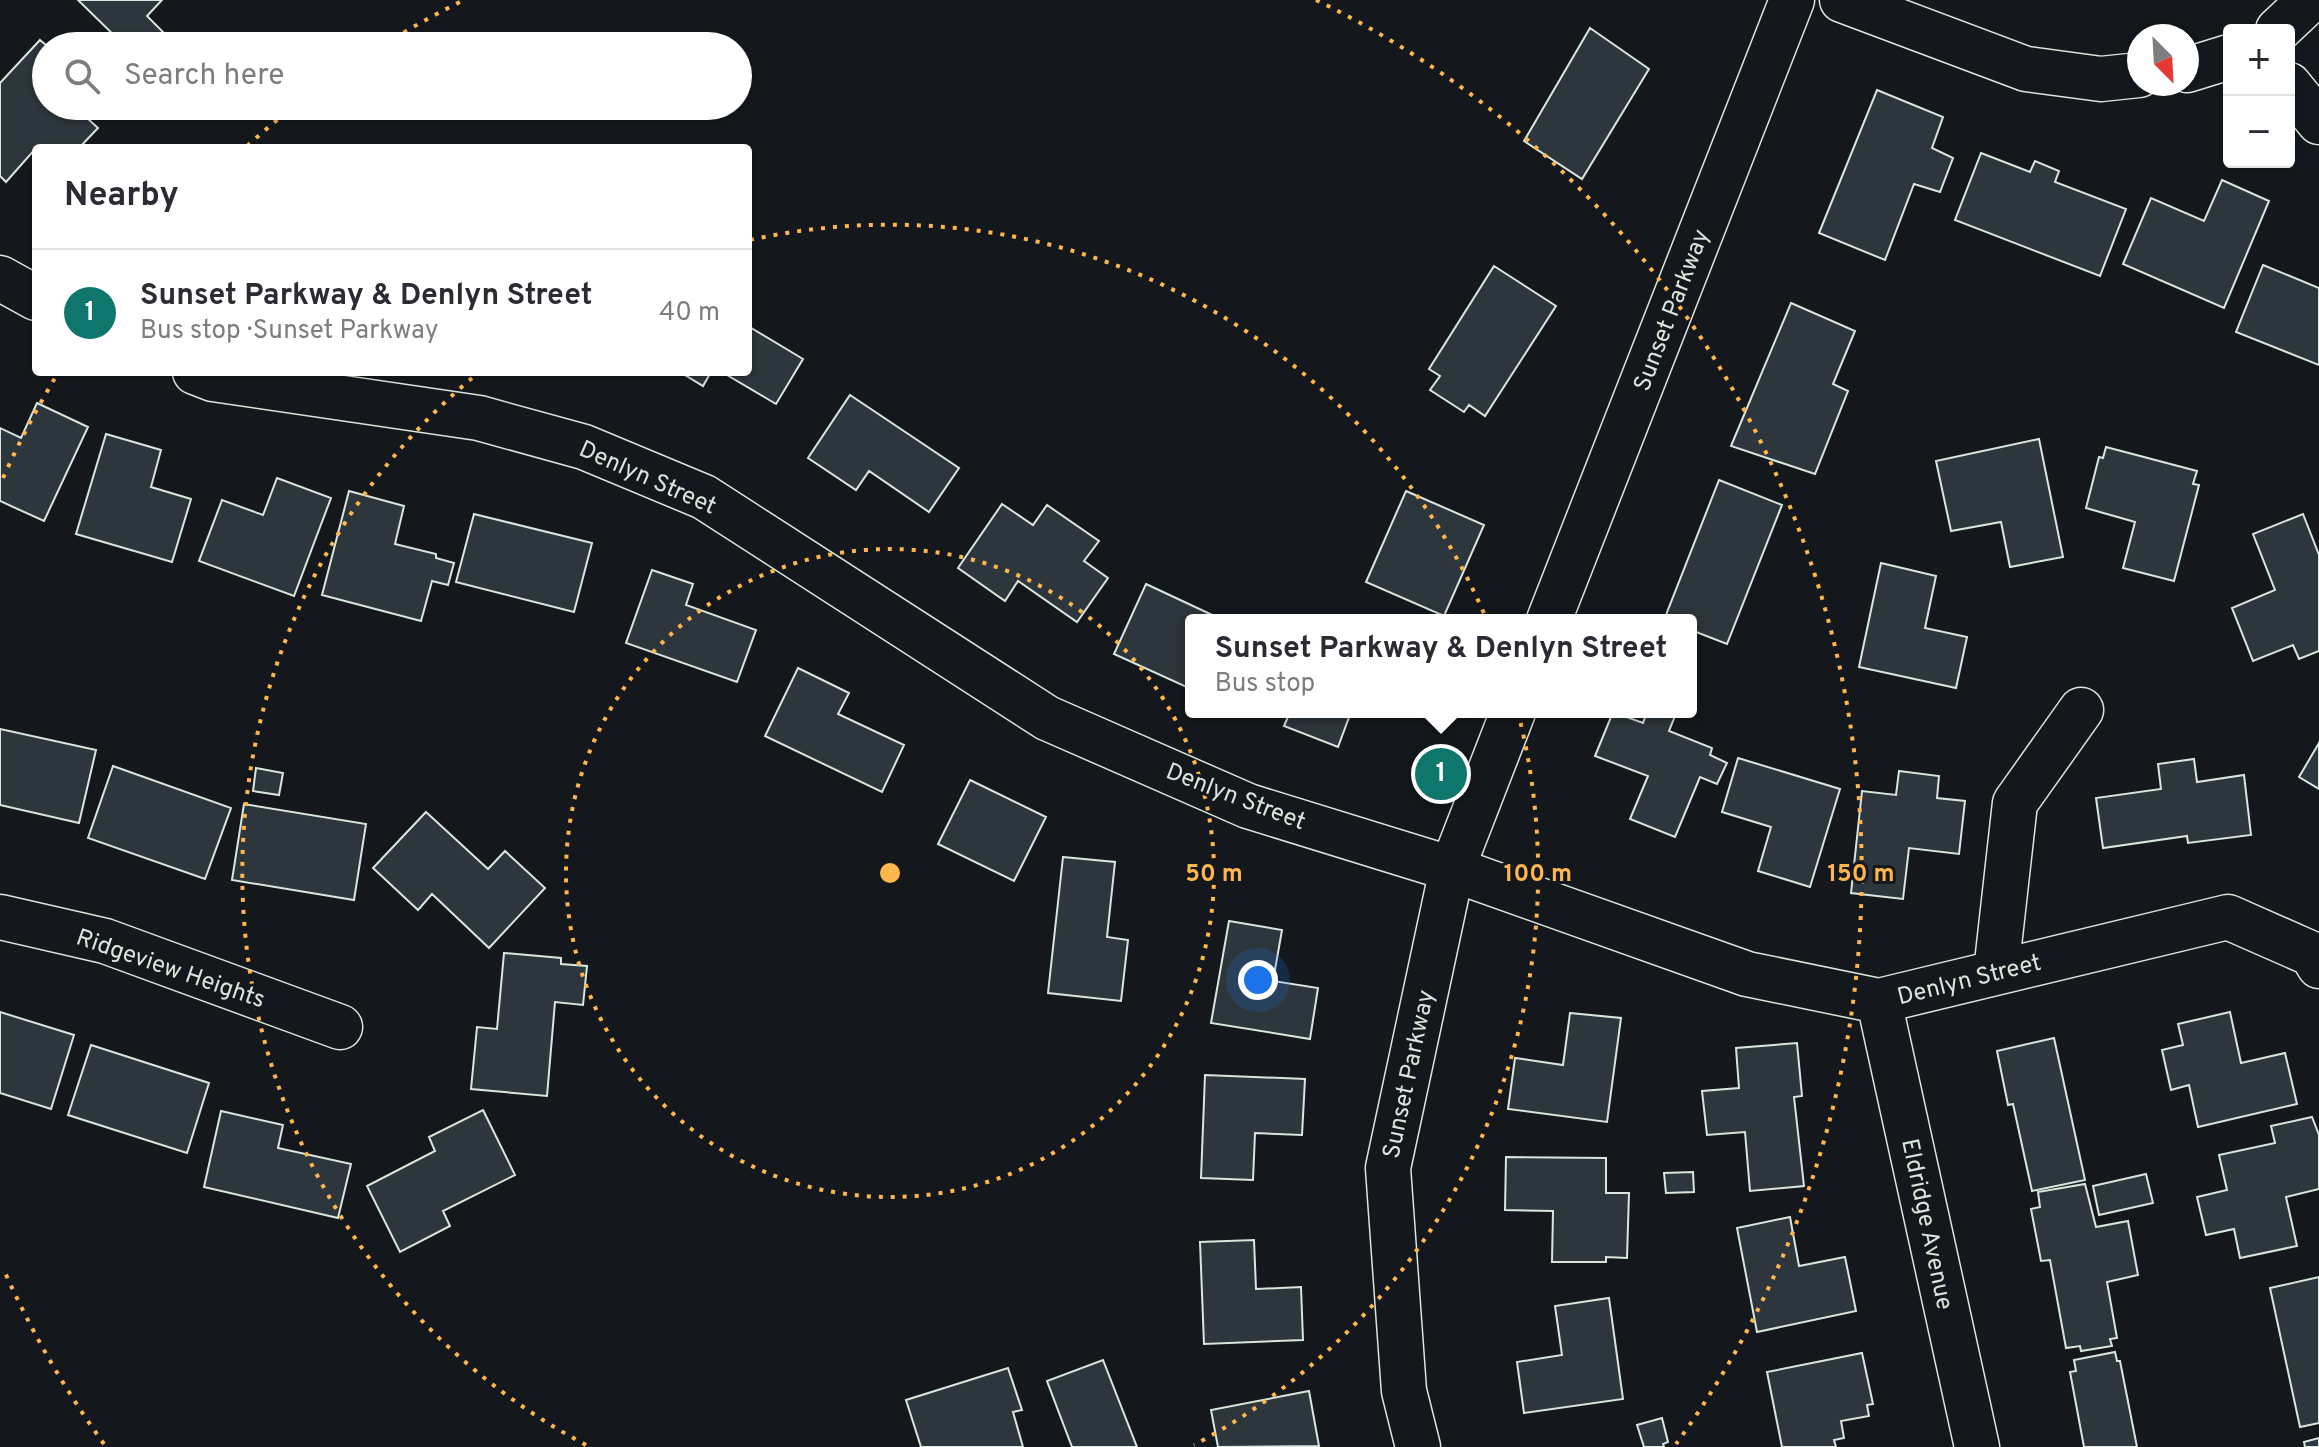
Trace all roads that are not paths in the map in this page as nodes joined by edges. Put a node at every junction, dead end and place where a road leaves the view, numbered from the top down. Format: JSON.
{"nodes":[{"id":1,"x":1792,"y":0,"type":"edge"},
{"id":2,"x":1842,"y":0,"type":"edge"},
{"id":3,"x":2310,"y":0,"type":"edge"},
{"id":4,"x":2284,"y":24,"type":"edge"},
{"id":5,"x":2223,"y":59,"type":"edge"},
{"id":6,"x":2199,"y":66,"type":"edge"},
{"id":7,"x":2127,"y":76,"type":"edge"},
{"id":8,"x":2295,"y":92,"type":"edge"},
{"id":9,"x":2319,"y":122,"type":"edge"},
{"id":10,"x":0,"y":278,"type":"edge"},
{"id":11,"x":32,"y":296,"type":"edge"},
{"id":12,"x":205,"y":376,"type":"edge"},
{"id":13,"x":1551,"y":614,"type":"edge"},
{"id":14,"x":2081,"y":710,"type":"dead end"},
{"id":15,"x":1511,"y":718,"type":"edge"},
{"id":16,"x":1452,"y":869,"type":"junction"},
{"id":17,"x":0,"y":917,"type":"edge"},
{"id":18,"x":2319,"y":966,"type":"edge"},
{"id":19,"x":1996,"y":972,"type":"junction"},
{"id":20,"x":1879,"y":1001,"type":"junction"},
{"id":21,"x":340,"y":1027,"type":"dead end"},
{"id":22,"x":1418,"y":1447,"type":"edge"},
{"id":23,"x":1977,"y":1447,"type":"edge"}],
"edges":[{"from":1,"to":13,"type":"street","name":"Sunset Parkway"},
{"from":2,"to":7,"type":"street"},
{"from":3,"to":4,"type":"street"},
{"from":5,"to":6,"type":"street"},
{"from":8,"to":9,"type":"street"},
{"from":10,"to":11,"type":"street"},
{"from":12,"to":16,"type":"street","name":"Denlyn Street"},
{"from":14,"to":19,"type":"street"},
{"from":15,"to":16,"type":"street","name":"Sunset Parkway"},
{"from":16,"to":20,"type":"street","name":"Denlyn Street"},
{"from":16,"to":22,"type":"street","name":"Sunset Parkway"},
{"from":17,"to":21,"type":"street","name":"Ridgeview Heights"},
{"from":18,"to":19,"type":"street","name":"Denlyn Street"},
{"from":19,"to":20,"type":"street","name":"Denlyn Street"},
{"from":20,"to":23,"type":"street","name":"Eldridge Avenue"}]}
